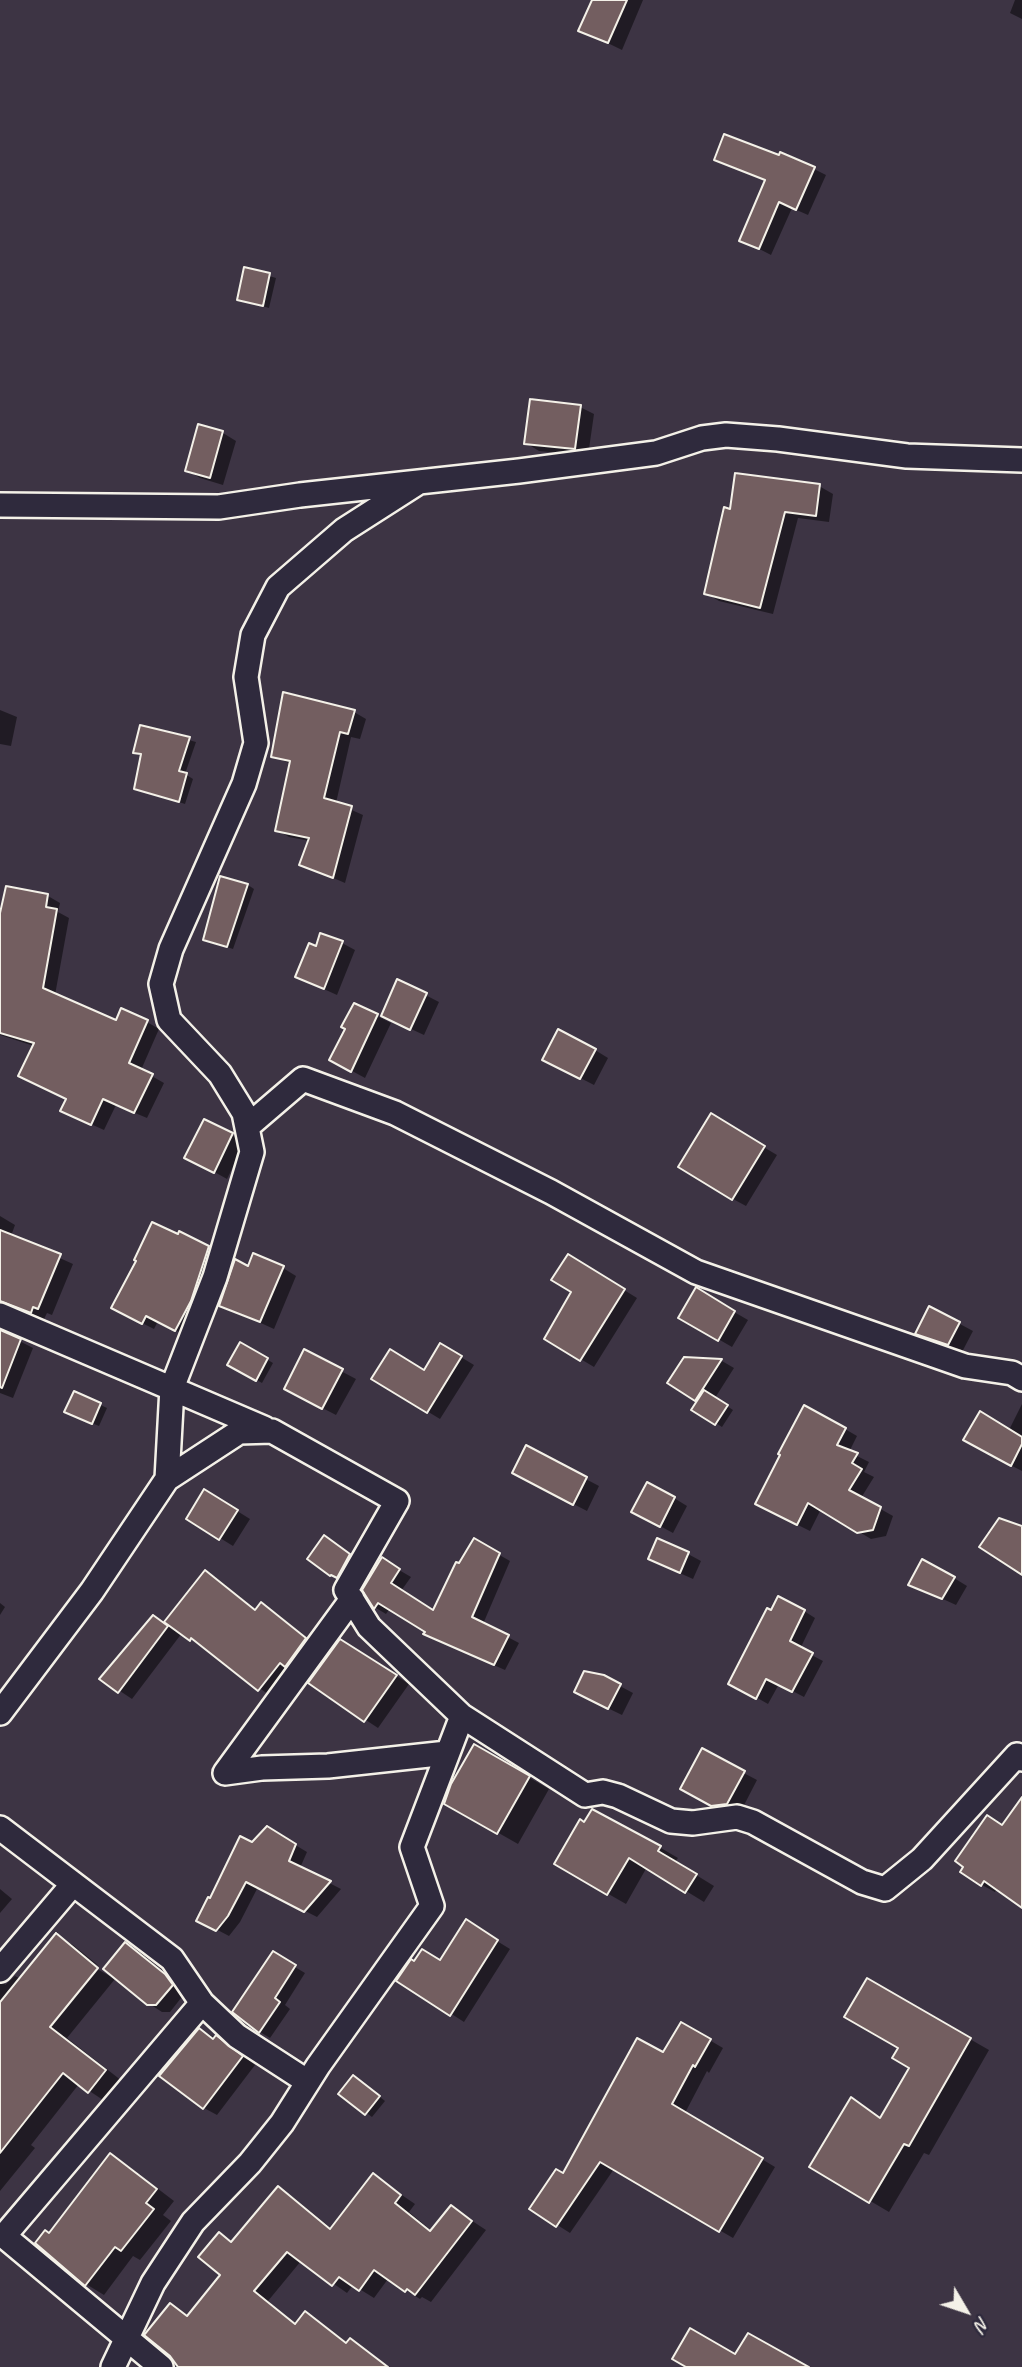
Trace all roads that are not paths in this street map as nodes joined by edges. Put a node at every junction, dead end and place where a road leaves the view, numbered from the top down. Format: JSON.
{"nodes":[{"id":1,"x":1022,"y":460,"type":"edge"},
{"id":2,"x":419,"y":482,"type":"junction"},
{"id":3,"x":0,"y":505,"type":"edge"},
{"id":4,"x":247,"y":1127,"type":"junction"},
{"id":5,"x":0,"y":1315,"type":"edge"},
{"id":6,"x":1022,"y":1379,"type":"edge"},
{"id":7,"x":172,"y":1388,"type":"junction"},
{"id":8,"x":272,"y":1431,"type":"junction"},
{"id":9,"x":167,"y":1479,"type":"junction"},
{"id":10,"x":352,"y":1599,"type":"junction"},
{"id":11,"x":0,"y":1713,"type":"edge"},
{"id":12,"x":461,"y":1716,"type":"junction"},
{"id":13,"x":1020,"y":1753,"type":"edge"},
{"id":14,"x":447,"y":1754,"type":"junction"},
{"id":15,"x":0,"y":1828,"type":"edge"},
{"id":16,"x":73,"y":1884,"type":"junction"},
{"id":17,"x":0,"y":1970,"type":"edge"},
{"id":18,"x":202,"y":2003,"type":"junction"},
{"id":19,"x":308,"y":2082,"type":"junction"},
{"id":20,"x":2,"y":2235,"type":"edge"},
{"id":21,"x":125,"y":2338,"type":"junction"},
{"id":22,"x":113,"y":2367,"type":"edge"},
{"id":23,"x":161,"y":2367,"type":"edge"}],
"edges":[{"from":1,"to":2,"type":"street"},
{"from":2,"to":3,"type":"street"},
{"from":2,"to":4,"type":"street"},
{"from":4,"to":6,"type":"street"},
{"from":4,"to":7,"type":"street"},
{"from":5,"to":7,"type":"street"},
{"from":7,"to":8,"type":"street"},
{"from":7,"to":9,"type":"street"},
{"from":8,"to":9,"type":"street"},
{"from":8,"to":10,"type":"street"},
{"from":9,"to":11,"type":"street"},
{"from":10,"to":12,"type":"street"},
{"from":10,"to":14,"type":"street"},
{"from":12,"to":13,"type":"street"},
{"from":12,"to":14,"type":"street"},
{"from":14,"to":19,"type":"street"},
{"from":15,"to":16,"type":"street"},
{"from":16,"to":17,"type":"street"},
{"from":16,"to":18,"type":"street"},
{"from":18,"to":19,"type":"street"},
{"from":18,"to":20,"type":"street"},
{"from":19,"to":21,"type":"street"},
{"from":20,"to":21,"type":"street"},
{"from":21,"to":22,"type":"street"},
{"from":21,"to":23,"type":"street"}]}
